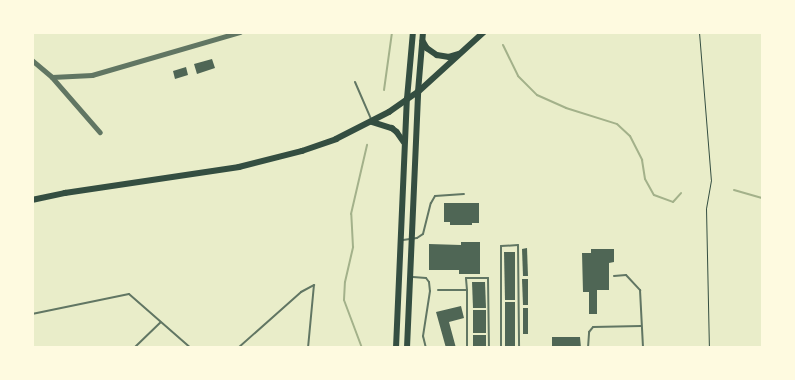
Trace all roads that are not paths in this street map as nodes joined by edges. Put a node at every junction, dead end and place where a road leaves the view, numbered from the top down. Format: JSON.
{"nodes":[{"id":1,"x":240,"y":32,"type":"edge"},
{"id":2,"x":413,"y":32,"type":"edge"},
{"id":3,"x":423,"y":32,"type":"edge"},
{"id":4,"x":484,"y":32,"type":"edge"},
{"id":5,"x":423,"y":40,"type":"junction"},
{"id":6,"x":462,"y":53,"type":"junction"},
{"id":7,"x":32,"y":60,"type":"edge"},
{"id":8,"x":52,"y":77,"type":"junction"},
{"id":9,"x":355,"y":82,"type":"dead end"},
{"id":10,"x":418,"y":92,"type":"junction"},
{"id":11,"x":407,"y":99,"type":"junction"},
{"id":12,"x":372,"y":122,"type":"junction"},
{"id":13,"x":100,"y":132,"type":"dead end"},
{"id":14,"x":405,"y":145,"type":"junction"},
{"id":15,"x":464,"y":194,"type":"dead end"},
{"id":16,"x":32,"y":200,"type":"edge"},
{"id":17,"x":412,"y":239,"type":"junction"},
{"id":18,"x":401,"y":241,"type":"junction"},
{"id":19,"x":399,"y":276,"type":"junction"},
{"id":20,"x":614,"y":276,"type":"dead end"},
{"id":21,"x":410,"y":277,"type":"junction"},
{"id":22,"x":438,"y":290,"type":"dead end"},
{"id":23,"x":467,"y":290,"type":"junction"},
{"id":24,"x":32,"y":314,"type":"edge"},
{"id":25,"x":161,"y":322,"type":"junction"},
{"id":26,"x":642,"y":326,"type":"junction"},
{"id":27,"x":134,"y":348,"type":"edge"},
{"id":28,"x":191,"y":348,"type":"edge"},
{"id":29,"x":238,"y":348,"type":"edge"},
{"id":30,"x":308,"y":348,"type":"edge"},
{"id":31,"x":396,"y":348,"type":"edge"},
{"id":32,"x":407,"y":348,"type":"edge"},
{"id":33,"x":426,"y":348,"type":"edge"},
{"id":34,"x":467,"y":348,"type":"edge"},
{"id":35,"x":489,"y":348,"type":"edge"},
{"id":36,"x":501,"y":348,"type":"edge"},
{"id":37,"x":519,"y":348,"type":"edge"},
{"id":38,"x":588,"y":348,"type":"edge"},
{"id":39,"x":643,"y":348,"type":"edge"}],
"edges":[{"from":1,"to":8,"type":"street"},
{"from":2,"to":11,"type":"main road"},
{"from":3,"to":5,"type":"main road"},
{"from":4,"to":6,"type":"main road"},
{"from":5,"to":6,"type":"main road"},
{"from":5,"to":10,"type":"main road"},
{"from":6,"to":10,"type":"main road"},
{"from":7,"to":8,"type":"street"},
{"from":8,"to":13,"type":"street"},
{"from":9,"to":12,"type":"lane"},
{"from":10,"to":11,"type":"main road"},
{"from":10,"to":17,"type":"main road"},
{"from":11,"to":12,"type":"main road"},
{"from":11,"to":14,"type":"main road"},
{"from":12,"to":14,"type":"main road"},
{"from":12,"to":16,"type":"main road"},
{"from":14,"to":18,"type":"main road"},
{"from":15,"to":17,"type":"lane"},
{"from":17,"to":18,"type":"lane"},
{"from":17,"to":21,"type":"main road"},
{"from":18,"to":19,"type":"main road"},
{"from":19,"to":21,"type":"lane"},
{"from":19,"to":31,"type":"main road"},
{"from":20,"to":26,"type":"lane"},
{"from":21,"to":32,"type":"main road"},
{"from":21,"to":33,"type":"lane"},
{"from":22,"to":23,"type":"lane"},
{"from":23,"to":34,"type":"lane"},
{"from":23,"to":35,"type":"lane"},
{"from":24,"to":25,"type":"lane"},
{"from":25,"to":27,"type":"lane"},
{"from":25,"to":28,"type":"lane"},
{"from":26,"to":38,"type":"lane"},
{"from":26,"to":39,"type":"lane"},
{"from":29,"to":30,"type":"lane"},
{"from":36,"to":37,"type":"lane"}]}
